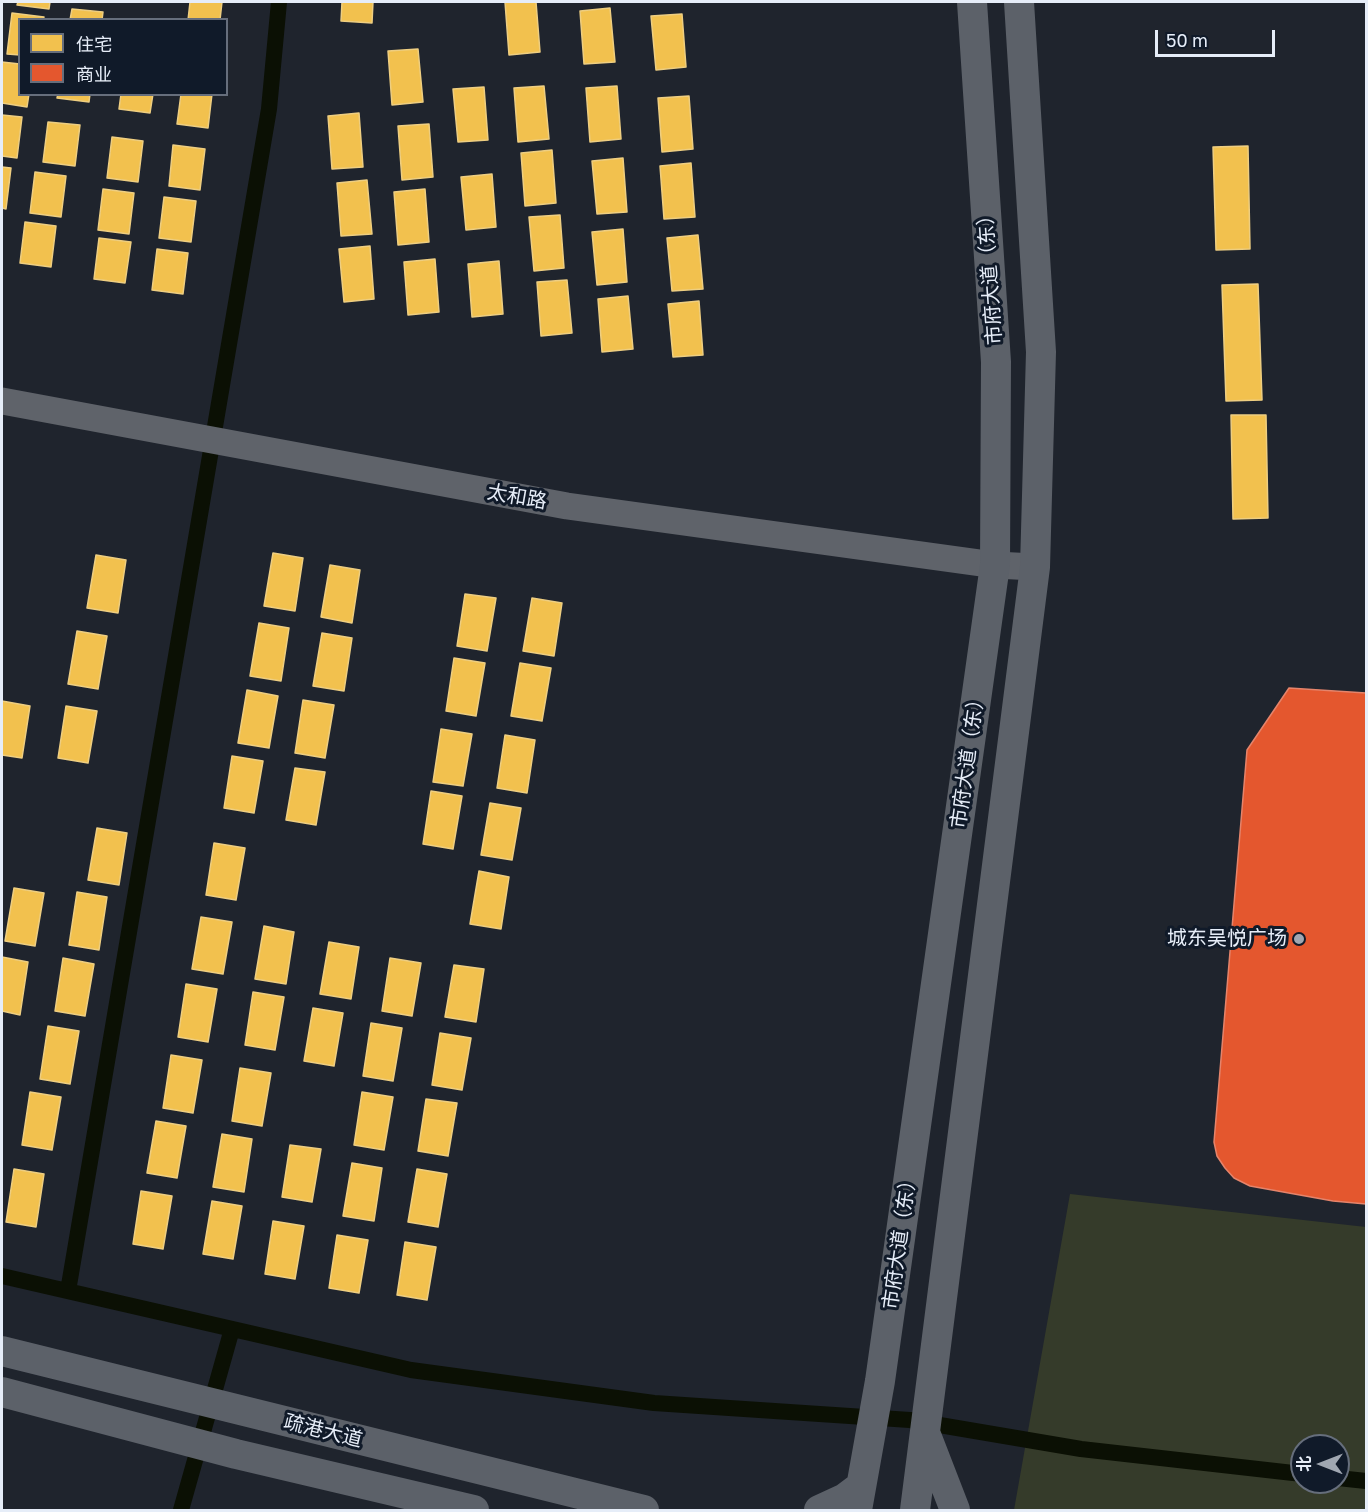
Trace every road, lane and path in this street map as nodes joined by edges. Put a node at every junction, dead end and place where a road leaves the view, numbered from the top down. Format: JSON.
{"nodes":[{"id":1,"x":972,"y":2,"type":"edge"},
{"id":2,"x":1019,"y":2,"type":"edge"},
{"id":3,"x":2,"y":401,"type":"edge"},
{"id":4,"x":995,"y":565,"type":"junction"},
{"id":5,"x":1035,"y":567,"type":"junction"},
{"id":6,"x":2,"y":1351,"type":"edge"},
{"id":7,"x":2,"y":1392,"type":"edge"},
{"id":8,"x":924,"y":1428,"type":"junction"},
{"id":9,"x":861,"y":1487,"type":"edge"},
{"id":10,"x":474,"y":1510,"type":"edge"},
{"id":11,"x":644,"y":1510,"type":"edge"},
{"id":12,"x":819,"y":1510,"type":"edge"},
{"id":13,"x":915,"y":1510,"type":"edge"},
{"id":14,"x":955,"y":1510,"type":"edge"}],
"edges":[{"from":1,"to":4,"type":"main road","name":"市府大道（东）"},
{"from":2,"to":5,"type":"main road"},
{"from":3,"to":4,"type":"street","name":"太和路"},
{"from":4,"to":5,"type":"street","name":"太和路"},
{"from":4,"to":9,"type":"main road","name":"市府大道（东）"},
{"from":5,"to":8,"type":"main road"},
{"from":6,"to":11,"type":"main road","name":"疏港大道"},
{"from":7,"to":10,"type":"main road"},
{"from":8,"to":13,"type":"main road"},
{"from":8,"to":14,"type":"main road"},
{"from":9,"to":12,"type":"main road"}]}
